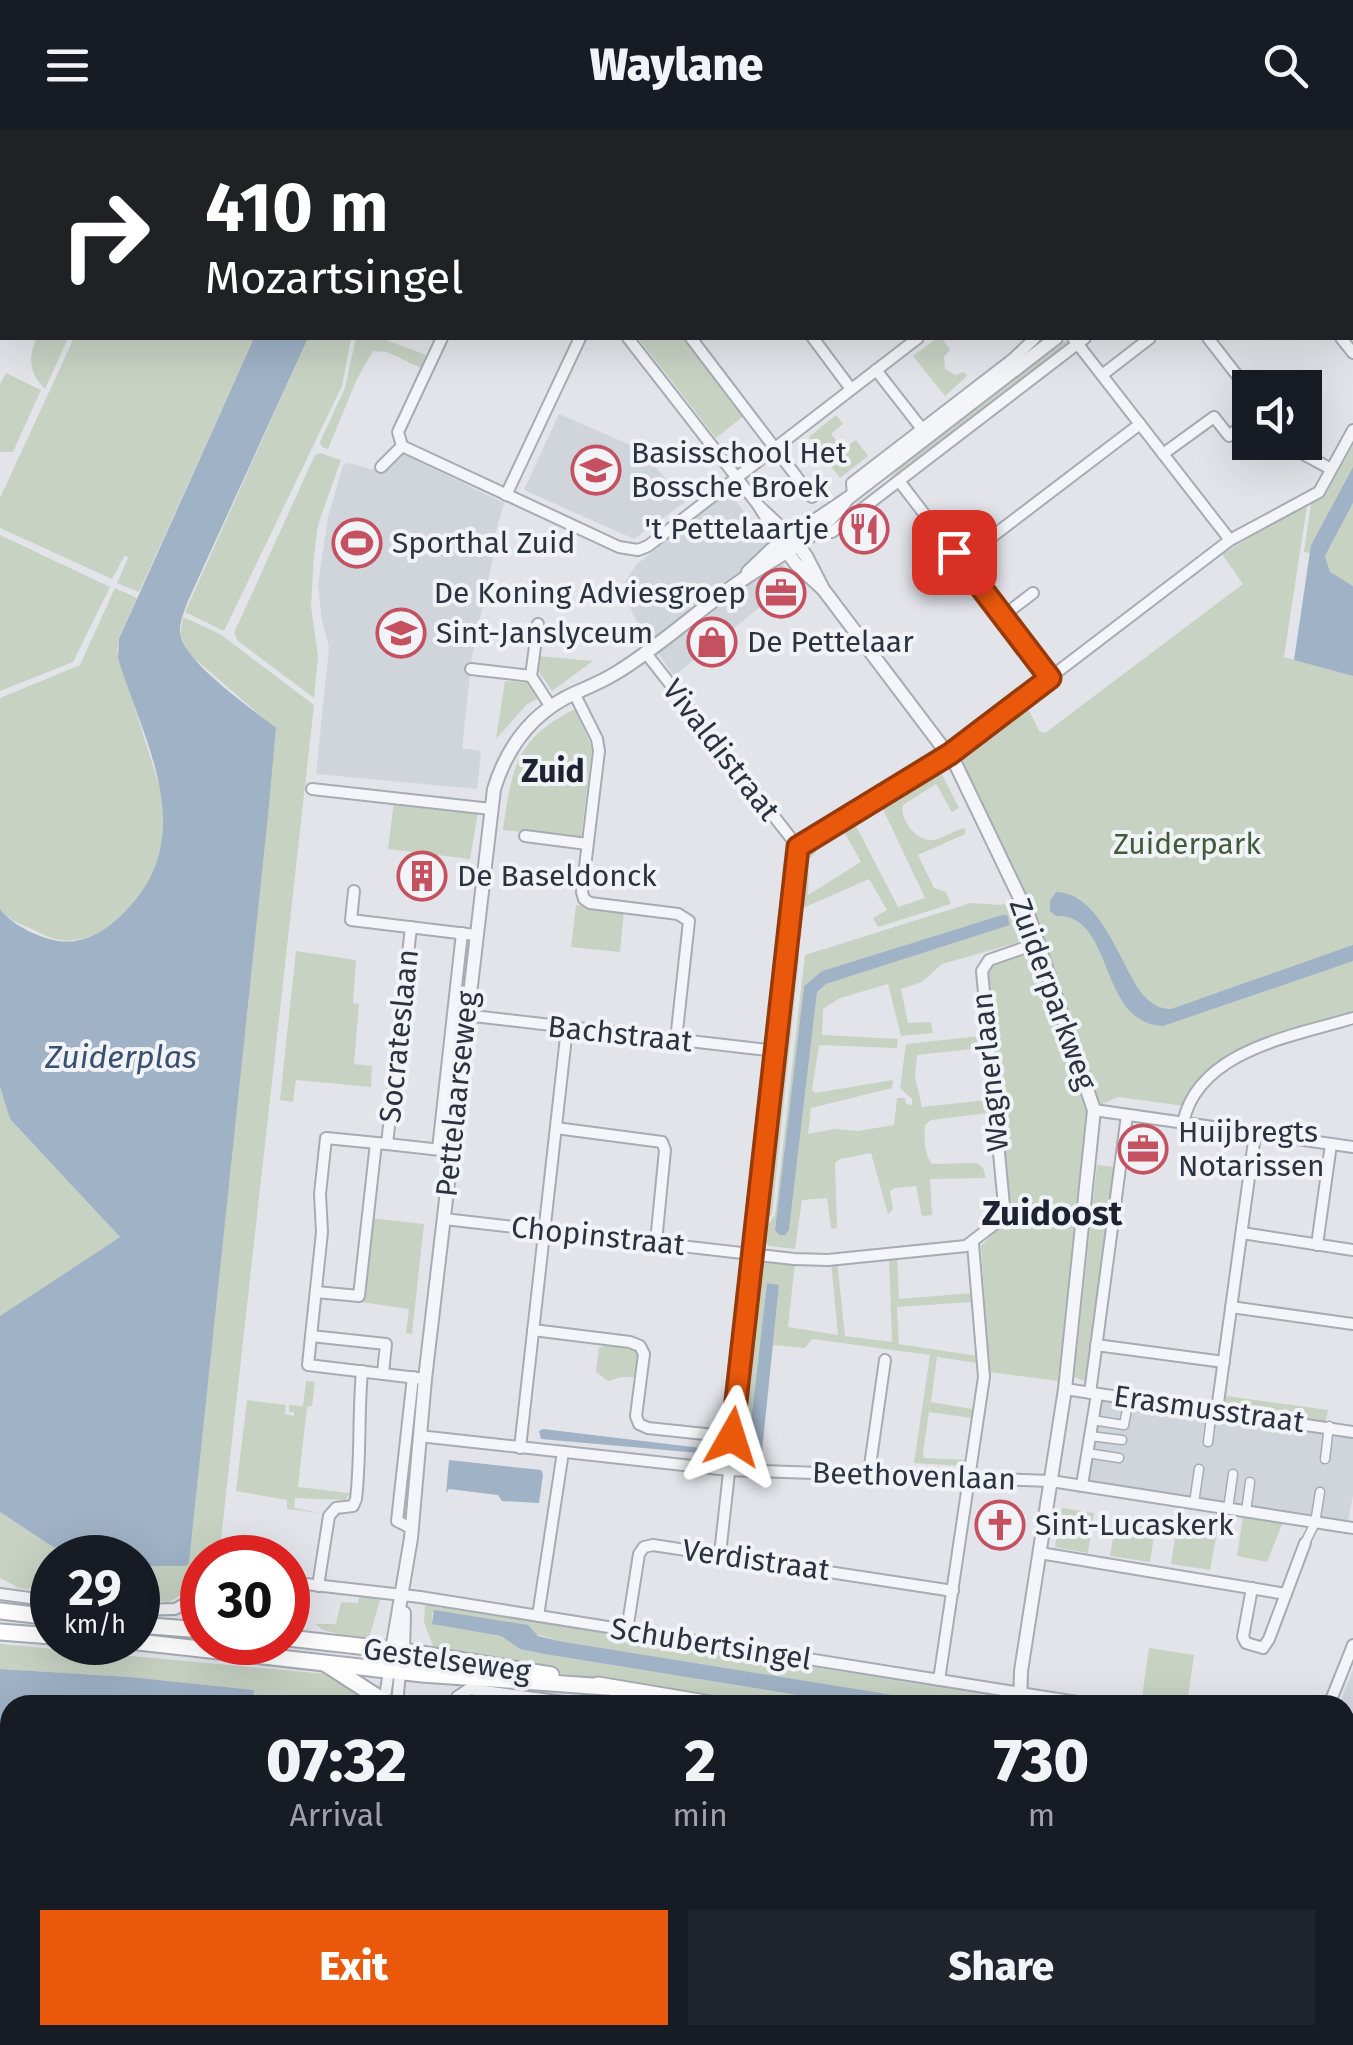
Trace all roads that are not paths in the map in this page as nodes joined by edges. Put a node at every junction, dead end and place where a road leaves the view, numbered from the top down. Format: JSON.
{"nodes":[{"id":1,"x":441,"y":340,"type":"edge"},
{"id":2,"x":579,"y":340,"type":"edge"},
{"id":3,"x":630,"y":340,"type":"edge"},
{"id":4,"x":693,"y":340,"type":"edge"},
{"id":5,"x":814,"y":340,"type":"edge"},
{"id":6,"x":915,"y":340,"type":"edge"},
{"id":7,"x":1053,"y":340,"type":"edge"},
{"id":8,"x":1078,"y":340,"type":"edge"},
{"id":9,"x":1080,"y":340,"type":"edge"},
{"id":10,"x":1147,"y":340,"type":"edge"},
{"id":11,"x":1210,"y":340,"type":"edge"},
{"id":12,"x":1022,"y":341,"type":"edge"},
{"id":13,"x":876,"y":370,"type":"junction"},
{"id":14,"x":1233,"y":370,"type":"edge"},
{"id":15,"x":1102,"y":375,"type":"junction"},
{"id":16,"x":851,"y":389,"type":"junction"},
{"id":17,"x":1140,"y":424,"type":"junction"},
{"id":18,"x":922,"y":430,"type":"junction"},
{"id":19,"x":1353,"y":430,"type":"edge"},
{"id":20,"x":1232,"y":433,"type":"edge"},
{"id":21,"x":402,"y":446,"type":"junction"},
{"id":22,"x":775,"y":448,"type":"junction"},
{"id":23,"x":1163,"y":454,"type":"junction"},
{"id":24,"x":1316,"y":460,"type":"edge"},
{"id":25,"x":381,"y":466,"type":"dead end"},
{"id":26,"x":1332,"y":468,"type":"junction"},
{"id":27,"x":737,"y":478,"type":"junction"},
{"id":28,"x":899,"y":482,"type":"junction"},
{"id":29,"x":851,"y":492,"type":"junction"},
{"id":30,"x":506,"y":496,"type":"junction"},
{"id":31,"x":812,"y":497,"type":"dead end"},
{"id":32,"x":816,"y":530,"type":"junction"},
{"id":33,"x":1230,"y":540,"type":"junction"},
{"id":34,"x":789,"y":544,"type":"junction"},
{"id":35,"x":960,"y":562,"type":"junction"},
{"id":36,"x":1034,"y":593,"type":"dead end"},
{"id":37,"x":1002,"y":616,"type":"junction"},
{"id":38,"x":538,"y":624,"type":"dead end"},
{"id":39,"x":645,"y":652,"type":"junction"},
{"id":40,"x":472,"y":669,"type":"dead end"},
{"id":41,"x":531,"y":676,"type":"junction"},
{"id":42,"x":1050,"y":678,"type":"junction"},
{"id":43,"x":574,"y":693,"type":"junction"},
{"id":44,"x":551,"y":707,"type":"junction"},
{"id":45,"x":950,"y":754,"type":"junction"},
{"id":46,"x":312,"y":789,"type":"dead end"},
{"id":47,"x":491,"y":809,"type":"junction"},
{"id":48,"x":525,"y":836,"type":"dead end"},
{"id":49,"x":587,"y":844,"type":"junction"},
{"id":50,"x":798,"y":847,"type":"junction"},
{"id":51,"x":354,"y":891,"type":"dead end"},
{"id":52,"x":412,"y":927,"type":"junction"},
{"id":53,"x":468,"y":934,"type":"junction"},
{"id":54,"x":1038,"y":943,"type":"junction"},
{"id":55,"x":465,"y":1016,"type":"junction"},
{"id":56,"x":1353,"y":1018,"type":"edge"},
{"id":57,"x":567,"y":1028,"type":"junction"},
{"id":58,"x":676,"y":1040,"type":"junction"},
{"id":59,"x":776,"y":1051,"type":"junction"},
{"id":60,"x":1094,"y":1110,"type":"junction"},
{"id":61,"x":1127,"y":1115,"type":"junction"},
{"id":62,"x":1183,"y":1123,"type":"junction"},
{"id":63,"x":556,"y":1128,"type":"junction"},
{"id":64,"x":1255,"y":1134,"type":"junction"},
{"id":65,"x":382,"y":1144,"type":"junction"},
{"id":66,"x":1331,"y":1144,"type":"junction"},
{"id":67,"x":1353,"y":1147,"type":"edge"},
{"id":68,"x":444,"y":1150,"type":"junction"},
{"id":69,"x":444,"y":1220,"type":"junction"},
{"id":70,"x":544,"y":1230,"type":"junction"},
{"id":71,"x":1242,"y":1234,"type":"junction"},
{"id":72,"x":656,"y":1242,"type":"junction"},
{"id":73,"x":973,"y":1244,"type":"junction"},
{"id":74,"x":1317,"y":1244,"type":"junction"},
{"id":75,"x":1353,"y":1250,"type":"edge"},
{"id":76,"x":753,"y":1253,"type":"junction"},
{"id":77,"x":316,"y":1292,"type":"junction"},
{"id":78,"x":1232,"y":1306,"type":"junction"},
{"id":79,"x":1353,"y":1324,"type":"edge"},
{"id":80,"x":533,"y":1330,"type":"junction"},
{"id":81,"x":311,"y":1336,"type":"junction"},
{"id":82,"x":1096,"y":1345,"type":"junction"},
{"id":83,"x":885,"y":1360,"type":"dead end"},
{"id":84,"x":1224,"y":1362,"type":"junction"},
{"id":85,"x":362,"y":1371,"type":"junction"},
{"id":86,"x":383,"y":1373,"type":"junction"},
{"id":87,"x":419,"y":1378,"type":"junction"},
{"id":88,"x":1065,"y":1389,"type":"junction"},
{"id":89,"x":1093,"y":1393,"type":"junction"},
{"id":90,"x":1128,"y":1398,"type":"junction"},
{"id":91,"x":1215,"y":1410,"type":"junction"},
{"id":92,"x":1092,"y":1420,"type":"junction"},
{"id":93,"x":1329,"y":1426,"type":"junction"},
{"id":94,"x":1353,"y":1432,"type":"edge"},
{"id":95,"x":419,"y":1436,"type":"junction"},
{"id":96,"x":1090,"y":1436,"type":"junction"},
{"id":97,"x":732,"y":1437,"type":"junction"},
{"id":98,"x":1122,"y":1440,"type":"dead end"},
{"id":99,"x":1208,"y":1442,"type":"dead end"},
{"id":100,"x":520,"y":1448,"type":"junction"},
{"id":101,"x":563,"y":1452,"type":"junction"},
{"id":102,"x":1087,"y":1453,"type":"junction"},
{"id":103,"x":1119,"y":1458,"type":"dead end"},
{"id":104,"x":1324,"y":1459,"type":"dead end"},
{"id":105,"x":729,"y":1470,"type":"junction"},
{"id":106,"x":1199,"y":1470,"type":"dead end"},
{"id":107,"x":869,"y":1473,"type":"junction"},
{"id":108,"x":1234,"y":1474,"type":"dead end"},
{"id":109,"x":970,"y":1476,"type":"junction"},
{"id":110,"x":1052,"y":1480,"type":"junction"},
{"id":111,"x":1250,"y":1482,"type":"dead end"},
{"id":112,"x":1082,"y":1485,"type":"junction"},
{"id":113,"x":1320,"y":1492,"type":"dead end"},
{"id":114,"x":1194,"y":1504,"type":"junction"},
{"id":115,"x":1228,"y":1509,"type":"junction"},
{"id":116,"x":1246,"y":1512,"type":"junction"},
{"id":117,"x":1315,"y":1522,"type":"junction"},
{"id":118,"x":411,"y":1528,"type":"junction"},
{"id":119,"x":1353,"y":1528,"type":"edge"},
{"id":120,"x":1305,"y":1543,"type":"joint"},
{"id":121,"x":1040,"y":1553,"type":"junction"},
{"id":122,"x":720,"y":1554,"type":"junction"},
{"id":123,"x":310,"y":1585,"type":"edge"},
{"id":124,"x":318,"y":1586,"type":"junction"},
{"id":125,"x":1252,"y":1588,"type":"junction"},
{"id":126,"x":953,"y":1591,"type":"junction"},
{"id":127,"x":0,"y":1594,"type":"edge"},
{"id":128,"x":1286,"y":1594,"type":"junction"},
{"id":129,"x":403,"y":1596,"type":"junction"},
{"id":130,"x":30,"y":1598,"type":"edge"},
{"id":131,"x":0,"y":1611,"type":"edge"},
{"id":132,"x":30,"y":1614,"type":"edge"},
{"id":133,"x":538,"y":1616,"type":"junction"},
{"id":134,"x":627,"y":1630,"type":"junction"},
{"id":135,"x":0,"y":1632,"type":"edge"},
{"id":136,"x":30,"y":1634,"type":"edge"},
{"id":137,"x":310,"y":1641,"type":"edge"},
{"id":138,"x":160,"y":1644,"type":"edge"},
{"id":139,"x":1353,"y":1645,"type":"edge"},
{"id":140,"x":398,"y":1651,"type":"junction"},
{"id":141,"x":323,"y":1662,"type":"junction"},
{"id":142,"x":395,"y":1671,"type":"junction"},
{"id":143,"x":939,"y":1680,"type":"junction"},
{"id":144,"x":606,"y":1687,"type":"junction"},
{"id":145,"x":374,"y":1695,"type":"edge"},
{"id":146,"x":390,"y":1695,"type":"edge"},
{"id":147,"x":462,"y":1695,"type":"edge"},
{"id":148,"x":512,"y":1695,"type":"edge"},
{"id":149,"x":655,"y":1695,"type":"edge"},
{"id":150,"x":995,"y":1695,"type":"edge"},
{"id":151,"x":1019,"y":1695,"type":"edge"},
{"id":152,"x":1333,"y":1695,"type":"edge"}],
"edges":[{"from":1,"to":21,"type":"street"},
{"from":2,"to":30,"type":"street"},
{"from":3,"to":27,"type":"street","name":"Zuiderparkweg"},
{"from":4,"to":22,"type":"street"},
{"from":5,"to":16,"type":"street"},
{"from":6,"to":13,"type":"street"},
{"from":7,"to":29,"type":"street","name":"Pettelaarseweg"},
{"from":8,"to":28,"type":"street","name":"Pettelaarseweg"},
{"from":9,"to":15,"type":"street"},
{"from":10,"to":15,"type":"street"},
{"from":11,"to":14,"type":"street"},
{"from":12,"to":18,"type":"street","name":"Pettelaarseweg"},
{"from":13,"to":16,"type":"street"},
{"from":13,"to":18,"type":"street"},
{"from":15,"to":17,"type":"street"},
{"from":16,"to":22,"type":"street"},
{"from":17,"to":23,"type":"street"},
{"from":17,"to":35,"type":"street"},
{"from":18,"to":29,"type":"street","name":"Pettelaarseweg"},
{"from":19,"to":26,"type":"street"},
{"from":20,"to":23,"type":"street"},
{"from":21,"to":25,"type":"street"},
{"from":21,"to":30,"type":"street"},
{"from":22,"to":27,"type":"street"},
{"from":22,"to":31,"type":"street"},
{"from":23,"to":33,"type":"street"},
{"from":24,"to":26,"type":"street"},
{"from":26,"to":33,"type":"street"},
{"from":27,"to":30,"type":"street"},
{"from":27,"to":34,"type":"street","name":"Zuiderparkweg"},
{"from":28,"to":32,"type":"street","name":"Pettelaarseweg"},
{"from":28,"to":35,"type":"street"},
{"from":29,"to":32,"type":"street","name":"Pettelaarseweg"},
{"from":29,"to":34,"type":"street","name":"Pettelaarseweg"},
{"from":32,"to":34,"type":"street","name":"Pettelaarseweg"},
{"from":33,"to":42,"type":"street"},
{"from":34,"to":39,"type":"street","name":"Pettelaarseweg"},
{"from":34,"to":45,"type":"street","name":"Zuiderparkweg"},
{"from":35,"to":37,"type":"street"},
{"from":36,"to":37,"type":"street"},
{"from":37,"to":42,"type":"street"},
{"from":38,"to":41,"type":"street"},
{"from":39,"to":43,"type":"street","name":"Pettelaarseweg"},
{"from":39,"to":50,"type":"street","name":"Vivaldistraat"},
{"from":40,"to":41,"type":"street"},
{"from":41,"to":44,"type":"street"},
{"from":42,"to":45,"type":"street"},
{"from":43,"to":44,"type":"street","name":"Pettelaarseweg"},
{"from":43,"to":49,"type":"street"},
{"from":44,"to":47,"type":"street","name":"Pettelaarseweg"},
{"from":45,"to":50,"type":"street"},
{"from":45,"to":54,"type":"street","name":"Zuiderparkweg"},
{"from":46,"to":47,"type":"street"},
{"from":47,"to":53,"type":"street","name":"Pettelaarseweg"},
{"from":48,"to":49,"type":"street"},
{"from":49,"to":58,"type":"street"},
{"from":50,"to":59,"type":"street"},
{"from":51,"to":52,"type":"street"},
{"from":52,"to":53,"type":"street"},
{"from":52,"to":65,"type":"street","name":"Socrateslaan"},
{"from":53,"to":55,"type":"street","name":"Pettelaarseweg"},
{"from":53,"to":68,"type":"street","name":"Pettelaarseweg"},
{"from":54,"to":60,"type":"street","name":"Zuiderparkweg"},
{"from":54,"to":73,"type":"street","name":"Wagnerlaan"},
{"from":55,"to":57,"type":"street","name":"Bachstraat"},
{"from":55,"to":68,"type":"street","name":"Pettelaarseweg"},
{"from":56,"to":62,"type":"street"},
{"from":57,"to":58,"type":"street","name":"Bachstraat"},
{"from":57,"to":63,"type":"street"},
{"from":58,"to":59,"type":"street","name":"Bachstraat"},
{"from":59,"to":76,"type":"street"},
{"from":60,"to":61,"type":"street"},
{"from":60,"to":88,"type":"street","name":"Zuiderparkweg"},
{"from":61,"to":62,"type":"street"},
{"from":61,"to":82,"type":"street","name":"Zuiderparkweg"},
{"from":62,"to":64,"type":"street"},
{"from":63,"to":70,"type":"street"},
{"from":63,"to":72,"type":"street"},
{"from":64,"to":66,"type":"street"},
{"from":64,"to":71,"type":"street"},
{"from":65,"to":68,"type":"street"},
{"from":65,"to":77,"type":"street"},
{"from":65,"to":77,"type":"street","name":"Socrateslaan"},
{"from":66,"to":67,"type":"street"},
{"from":66,"to":74,"type":"street"},
{"from":68,"to":69,"type":"street","name":"Pettelaarseweg"},
{"from":69,"to":70,"type":"street","name":"Chopinstraat"},
{"from":69,"to":87,"type":"street","name":"Pettelaarseweg"},
{"from":70,"to":72,"type":"street","name":"Chopinstraat"},
{"from":70,"to":80,"type":"street"},
{"from":71,"to":74,"type":"street"},
{"from":71,"to":78,"type":"street"},
{"from":72,"to":76,"type":"street","name":"Chopinstraat"},
{"from":73,"to":76,"type":"street"},
{"from":73,"to":109,"type":"street"},
{"from":74,"to":75,"type":"street"},
{"from":76,"to":97,"type":"street"},
{"from":77,"to":81,"type":"street"},
{"from":78,"to":79,"type":"street"},
{"from":78,"to":84,"type":"street"},
{"from":80,"to":97,"type":"street"},
{"from":80,"to":100,"type":"street"},
{"from":81,"to":85,"type":"street"},
{"from":81,"to":86,"type":"street"},
{"from":82,"to":84,"type":"street"},
{"from":82,"to":89,"type":"street","name":"Zuiderparkweg"},
{"from":83,"to":107,"type":"street"},
{"from":84,"to":91,"type":"street"},
{"from":85,"to":86,"type":"street"},
{"from":85,"to":124,"type":"street"},
{"from":86,"to":87,"type":"street"},
{"from":87,"to":95,"type":"street","name":"Pettelaarseweg"},
{"from":87,"to":118,"type":"street","name":"Pettelaarseweg"},
{"from":88,"to":89,"type":"street","name":"Erasmusstraat"},
{"from":88,"to":110,"type":"street","name":"Zuiderparkweg"},
{"from":89,"to":90,"type":"street","name":"Erasmusstraat"},
{"from":89,"to":92,"type":"street","name":"Zuiderparkweg"},
{"from":90,"to":91,"type":"street","name":"Erasmusstraat"},
{"from":90,"to":92,"type":"street"},
{"from":91,"to":93,"type":"street","name":"Erasmusstraat"},
{"from":91,"to":99,"type":"street"},
{"from":92,"to":96,"type":"street","name":"Zuiderparkweg"},
{"from":93,"to":94,"type":"street","name":"Erasmusstraat"},
{"from":93,"to":104,"type":"street"},
{"from":95,"to":100,"type":"street","name":"Beethovenlaan"},
{"from":95,"to":118,"type":"street","name":"Pettelaarseweg"},
{"from":96,"to":98,"type":"street"},
{"from":96,"to":102,"type":"street","name":"Zuiderparkweg"},
{"from":97,"to":105,"type":"street"},
{"from":100,"to":101,"type":"street","name":"Beethovenlaan"},
{"from":101,"to":105,"type":"street","name":"Beethovenlaan"},
{"from":101,"to":133,"type":"street"},
{"from":102,"to":103,"type":"street"},
{"from":102,"to":112,"type":"street","name":"Zuiderparkweg"},
{"from":105,"to":107,"type":"street","name":"Beethovenlaan"},
{"from":105,"to":122,"type":"street"},
{"from":106,"to":114,"type":"street"},
{"from":107,"to":109,"type":"street","name":"Beethovenlaan"},
{"from":108,"to":115,"type":"street"},
{"from":109,"to":110,"type":"street","name":"Beethovenlaan"},
{"from":109,"to":126,"type":"street"},
{"from":110,"to":112,"type":"street","name":"Beethovenlaan"},
{"from":110,"to":121,"type":"street","name":"Zuiderparkweg"},
{"from":111,"to":116,"type":"street"},
{"from":112,"to":114,"type":"street","name":"Beethovenlaan"},
{"from":113,"to":117,"type":"street"},
{"from":114,"to":115,"type":"street","name":"Beethovenlaan"},
{"from":115,"to":116,"type":"street","name":"Beethovenlaan"},
{"from":116,"to":117,"type":"street","name":"Beethovenlaan"},
{"from":117,"to":119,"type":"street","name":"Beethovenlaan"},
{"from":117,"to":120,"type":"street"},
{"from":118,"to":129,"type":"street","name":"Pettelaarseweg"},
{"from":120,"to":128,"type":"street"},
{"from":121,"to":125,"type":"street"},
{"from":121,"to":151,"type":"street","name":"Zuiderparkweg"},
{"from":122,"to":126,"type":"street","name":"Verdistraat"},
{"from":122,"to":134,"type":"street","name":"Verdistraat"},
{"from":123,"to":124,"type":"street","name":"Schubertsingel"},
{"from":124,"to":129,"type":"street","name":"Schubertsingel"},
{"from":125,"to":128,"type":"street"},
{"from":125,"to":128,"type":"street"},
{"from":126,"to":143,"type":"street"},
{"from":127,"to":130,"type":"street"},
{"from":129,"to":133,"type":"street","name":"Schubertsingel"},
{"from":129,"to":140,"type":"street","name":"Pettelaarseweg"},
{"from":131,"to":132,"type":"main road"},
{"from":133,"to":134,"type":"street","name":"Schubertsingel"},
{"from":134,"to":143,"type":"street","name":"Schubertsingel"},
{"from":135,"to":136,"type":"main road"},
{"from":137,"to":140,"type":"main road","name":"Gestelseweg"},
{"from":138,"to":141,"type":"main road","name":"Gestelseweg"},
{"from":139,"to":152,"type":"street"},
{"from":140,"to":142,"type":"main road"},
{"from":140,"to":144,"type":"main road","name":"Gestelseweg"},
{"from":141,"to":142,"type":"main road","name":"Gestelseweg"},
{"from":141,"to":145,"type":"main road"},
{"from":142,"to":144,"type":"main road","name":"Gestelseweg"},
{"from":142,"to":146,"type":"street"},
{"from":143,"to":150,"type":"street","name":"Schubertsingel"},
{"from":144,"to":149,"type":"main road","name":"Gestelseweg"},
{"from":147,"to":148,"type":"street","name":"Gestelseweg"}]}
